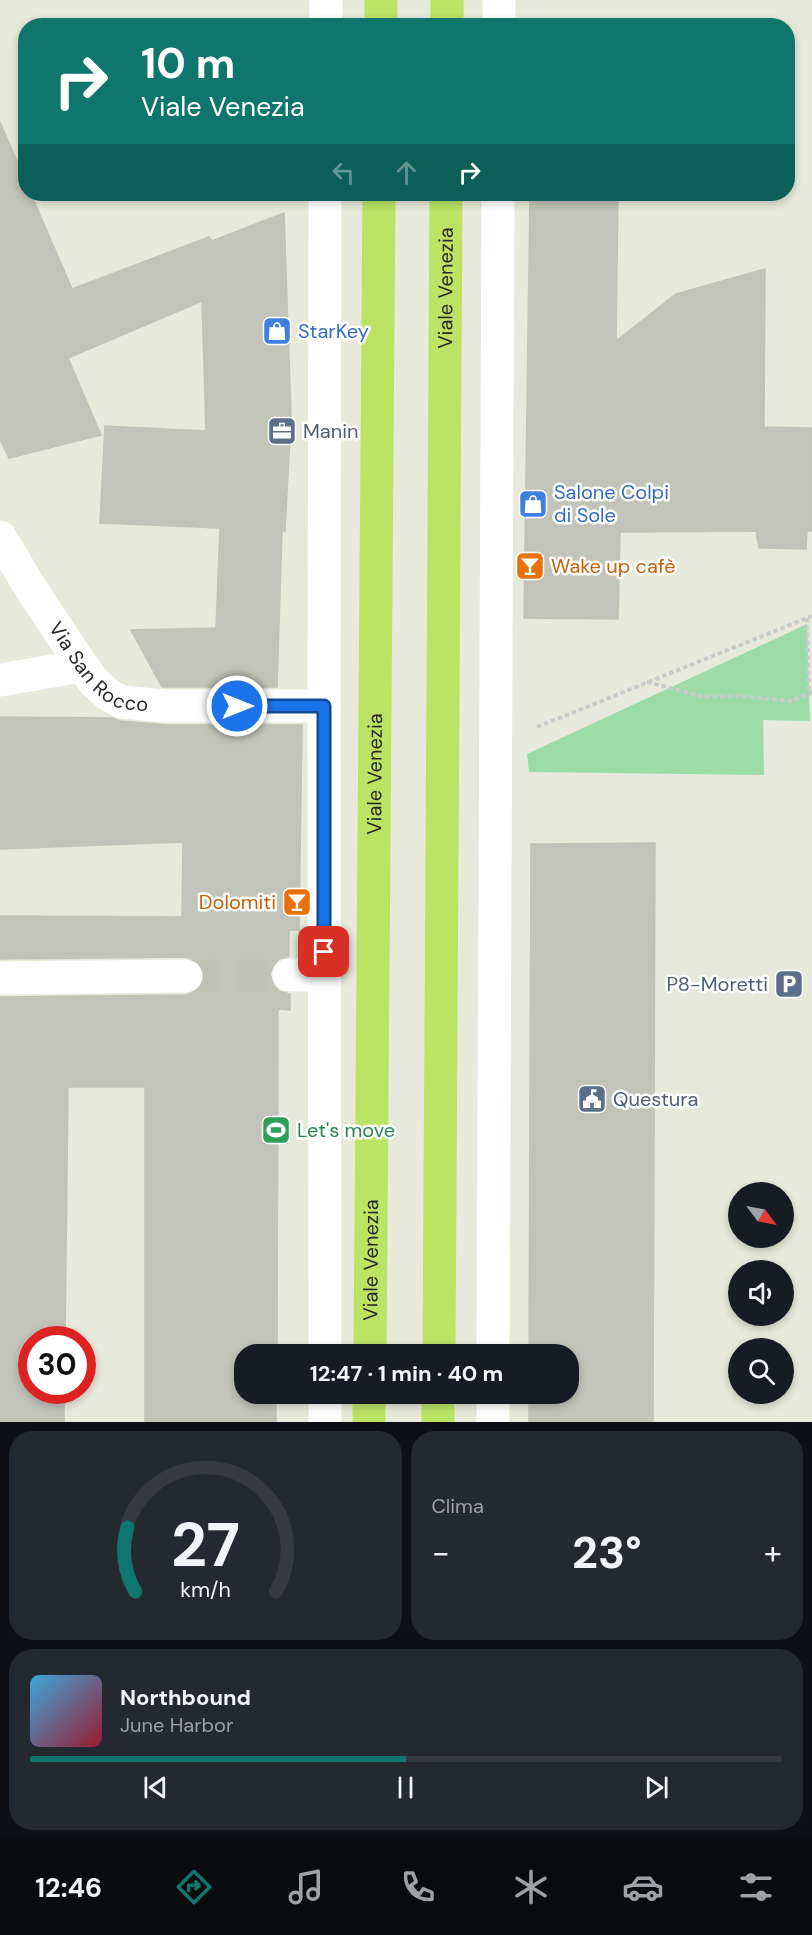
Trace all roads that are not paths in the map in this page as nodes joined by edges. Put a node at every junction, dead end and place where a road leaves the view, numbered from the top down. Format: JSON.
{"nodes":[{"id":1,"x":326,"y":0,"type":"edge"},
{"id":2,"x":381,"y":0,"type":"edge"},
{"id":3,"x":447,"y":0,"type":"edge"},
{"id":4,"x":499,"y":0,"type":"edge"},
{"id":5,"x":326,"y":18,"type":"edge"},
{"id":6,"x":381,"y":18,"type":"edge"},
{"id":7,"x":447,"y":18,"type":"edge"},
{"id":8,"x":499,"y":18,"type":"edge"},
{"id":9,"x":325,"y":201,"type":"edge"},
{"id":10,"x":379,"y":201,"type":"edge"},
{"id":11,"x":446,"y":201,"type":"edge"},
{"id":12,"x":498,"y":201,"type":"edge"},
{"id":13,"x":0,"y":538,"type":"edge"},
{"id":14,"x":82,"y":666,"type":"junction"},
{"id":15,"x":0,"y":680,"type":"edge"},
{"id":16,"x":324,"y":706,"type":"junction"},
{"id":17,"x":290,"y":975,"type":"tunnel mouth"},
{"id":18,"x":324,"y":975,"type":"junction"},
{"id":19,"x":186,"y":976,"type":"tunnel mouth"},
{"id":20,"x":0,"y":978,"type":"edge"},
{"id":21,"x":325,"y":1344,"type":"edge"},
{"id":22,"x":370,"y":1344,"type":"edge"},
{"id":23,"x":438,"y":1344,"type":"edge"},
{"id":24,"x":494,"y":1344,"type":"edge"},
{"id":25,"x":325,"y":1404,"type":"edge"},
{"id":26,"x":369,"y":1404,"type":"edge"},
{"id":27,"x":438,"y":1404,"type":"edge"},
{"id":28,"x":494,"y":1404,"type":"edge"},
{"id":29,"x":325,"y":1422,"type":"edge"},
{"id":30,"x":369,"y":1422,"type":"edge"},
{"id":31,"x":438,"y":1422,"type":"edge"},
{"id":32,"x":493,"y":1422,"type":"edge"}],
"edges":[{"from":1,"to":5,"type":"street"},
{"from":2,"to":6,"type":"main road"},
{"from":3,"to":7,"type":"main road"},
{"from":4,"to":8,"type":"street"},
{"from":9,"to":16,"type":"street"},
{"from":10,"to":22,"type":"main road","name":"Viale Venezia"},
{"from":11,"to":23,"type":"main road","name":"Viale Venezia"},
{"from":12,"to":24,"type":"street"},
{"from":13,"to":14,"type":"street","name":"Via San Rocco"},
{"from":14,"to":15,"type":"street"},
{"from":14,"to":16,"type":"street","name":"Via San Rocco"},
{"from":16,"to":18,"type":"street"},
{"from":17,"to":18,"type":"street"},
{"from":18,"to":21,"type":"street"},
{"from":19,"to":20,"type":"street"},
{"from":25,"to":29,"type":"street"},
{"from":26,"to":30,"type":"main road"},
{"from":27,"to":31,"type":"main road"},
{"from":28,"to":32,"type":"street"}]}
